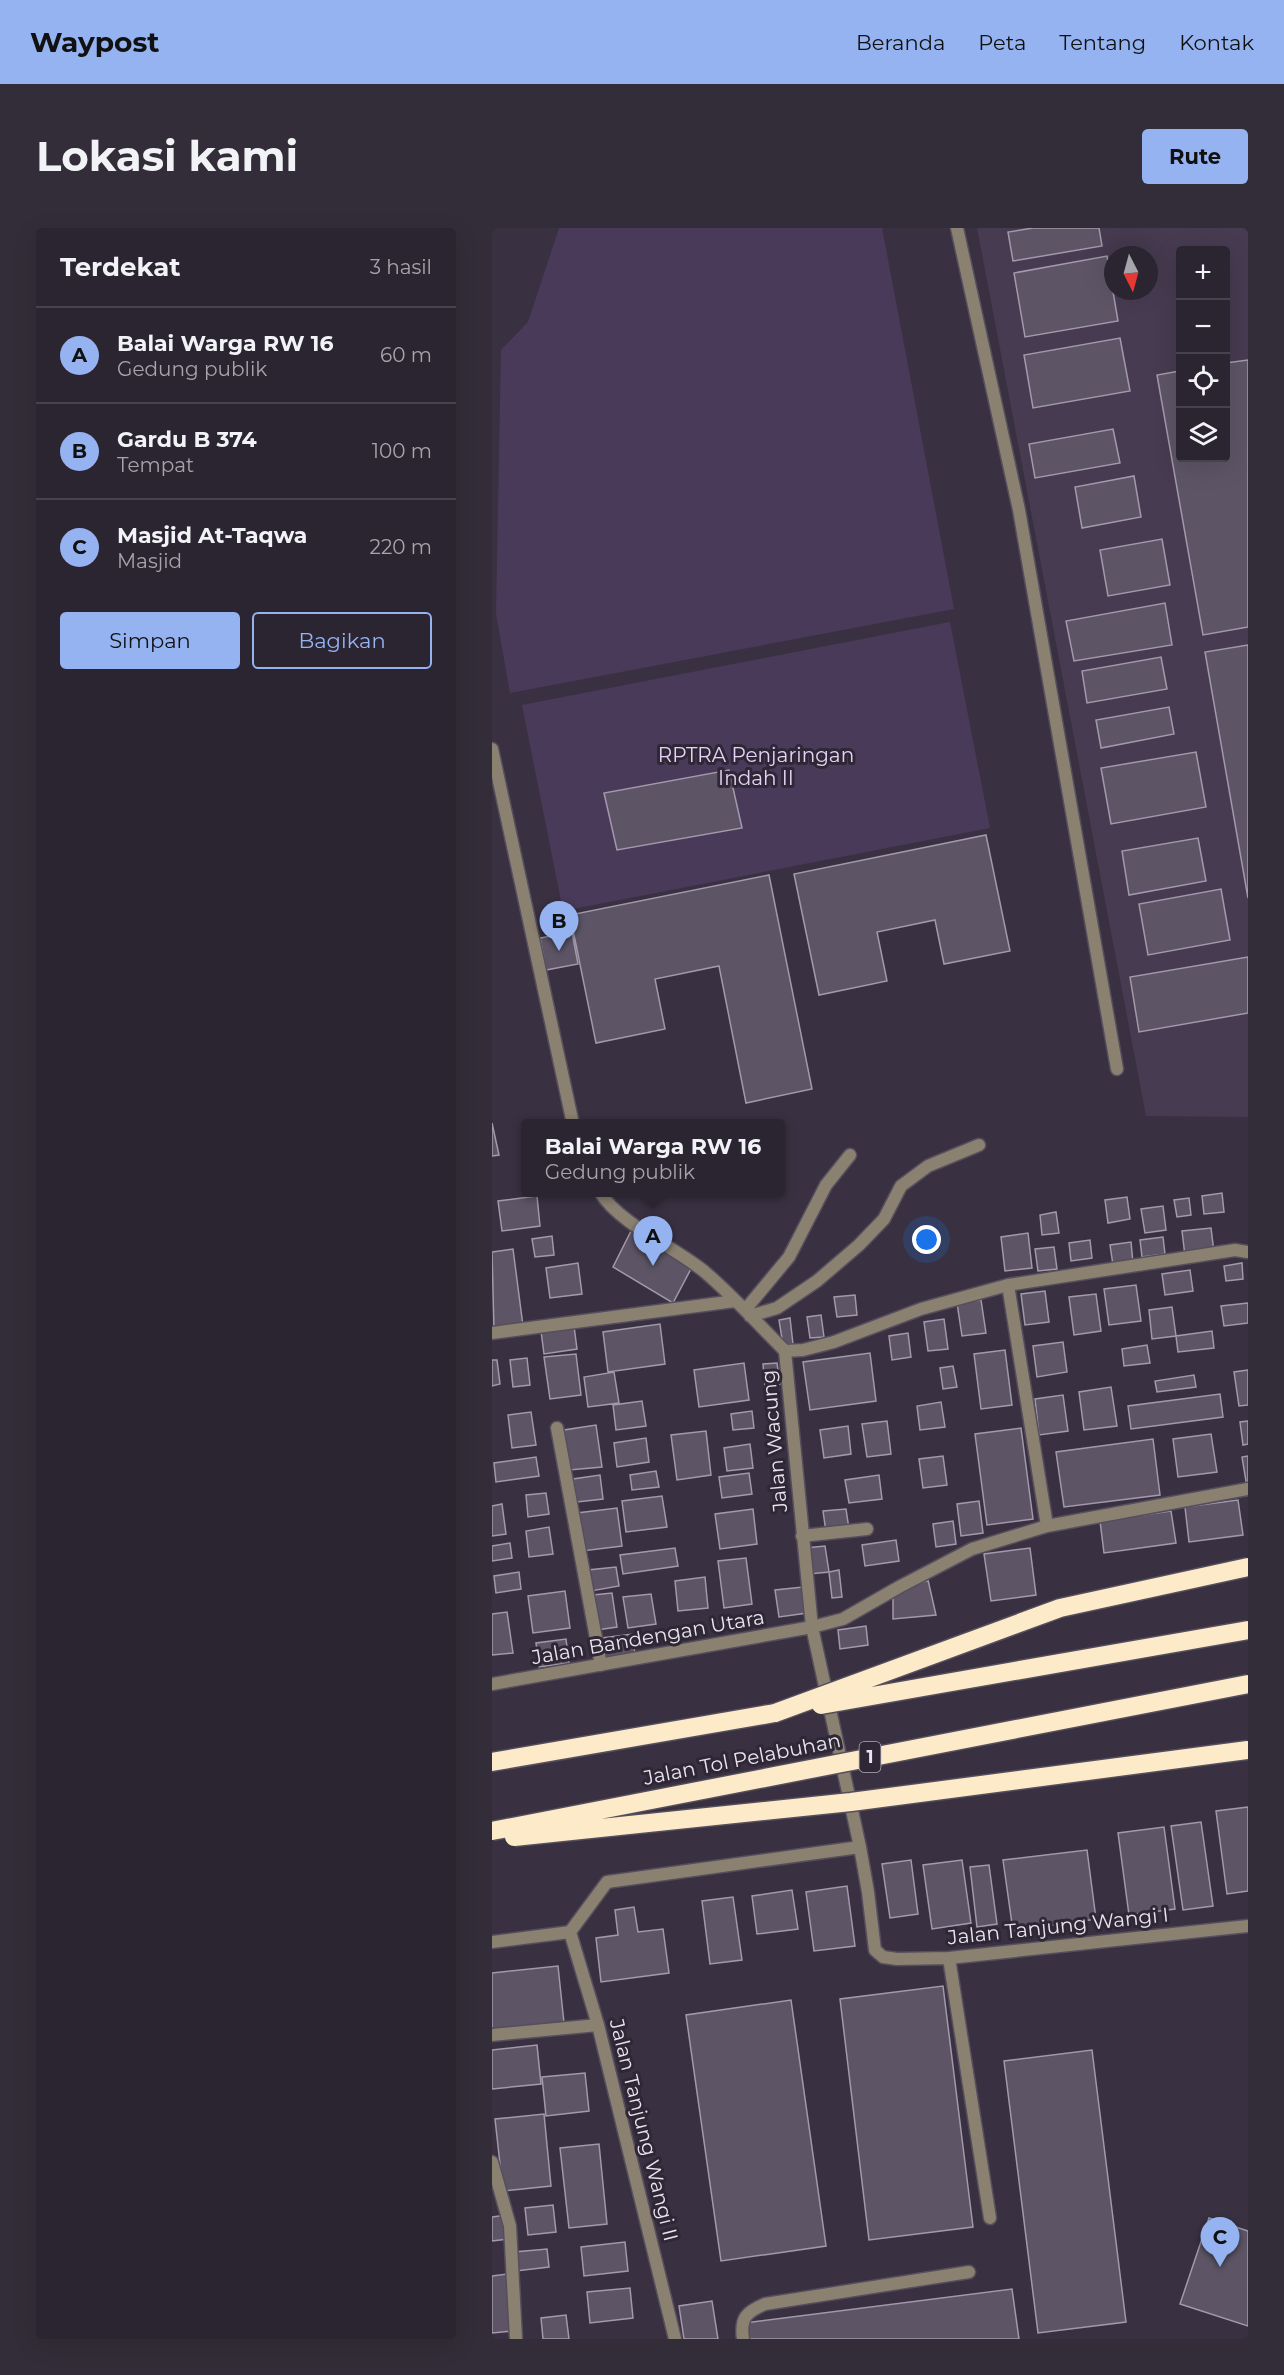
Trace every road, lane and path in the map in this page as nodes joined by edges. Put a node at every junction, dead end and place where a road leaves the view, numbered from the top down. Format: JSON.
{"nodes":[{"id":1,"x":957,"y":228,"type":"edge"},
{"id":2,"x":492,"y":748,"type":"edge"},
{"id":3,"x":1117,"y":1069,"type":"dead end"},
{"id":4,"x":572,"y":1119,"type":"edge"},
{"id":5,"x":979,"y":1145,"type":"dead end"},
{"id":6,"x":850,"y":1155,"type":"dead end"},
{"id":7,"x":603,"y":1197,"type":"edge"},
{"id":8,"x":1248,"y":1252,"type":"edge"},
{"id":9,"x":1008,"y":1285,"type":"junction"},
{"id":10,"x":735,"y":1301,"type":"junction"},
{"id":11,"x":748,"y":1313,"type":"junction"},
{"id":12,"x":492,"y":1333,"type":"edge"},
{"id":13,"x":785,"y":1351,"type":"junction"},
{"id":14,"x":557,"y":1428,"type":"dead end"},
{"id":15,"x":1248,"y":1489,"type":"edge"},
{"id":16,"x":1047,"y":1526,"type":"junction"},
{"id":17,"x":867,"y":1529,"type":"dead end"},
{"id":18,"x":802,"y":1536,"type":"junction"},
{"id":19,"x":1248,"y":1567,"type":"edge"},
{"id":20,"x":812,"y":1627,"type":"junction"},
{"id":21,"x":1248,"y":1630,"type":"edge"},
{"id":22,"x":601,"y":1665,"type":"junction"},
{"id":23,"x":492,"y":1684,"type":"edge"},
{"id":24,"x":1248,"y":1684,"type":"edge"},
{"id":25,"x":775,"y":1713,"type":"junction"},
{"id":26,"x":1248,"y":1750,"type":"edge"},
{"id":27,"x":492,"y":1762,"type":"edge"},
{"id":28,"x":492,"y":1831,"type":"edge"},
{"id":29,"x":492,"y":1839,"type":"edge"},
{"id":30,"x":860,"y":1847,"type":"junction"},
{"id":31,"x":1248,"y":1926,"type":"edge"},
{"id":32,"x":570,"y":1932,"type":"junction"},
{"id":33,"x":492,"y":1942,"type":"edge"},
{"id":34,"x":875,"y":1950,"type":"joint"},
{"id":35,"x":949,"y":1958,"type":"junction"},
{"id":36,"x":598,"y":2025,"type":"junction"},
{"id":37,"x":492,"y":2034,"type":"edge"},
{"id":38,"x":492,"y":2162,"type":"edge"},
{"id":39,"x":990,"y":2218,"type":"dead end"},
{"id":40,"x":969,"y":2272,"type":"dead end"},
{"id":41,"x":516,"y":2339,"type":"edge"},
{"id":42,"x":675,"y":2339,"type":"edge"},
{"id":43,"x":742,"y":2339,"type":"edge"}],
"edges":[{"from":1,"to":3,"type":"street"},
{"from":2,"to":4,"type":"street"},
{"from":5,"to":11,"type":"street"},
{"from":6,"to":11,"type":"street"},
{"from":7,"to":10,"type":"street","name":"Jalan Wacung"},
{"from":8,"to":9,"type":"street"},
{"from":9,"to":13,"type":"street"},
{"from":9,"to":16,"type":"street"},
{"from":10,"to":11,"type":"street","name":"Jalan Wacung"},
{"from":10,"to":12,"type":"street"},
{"from":11,"to":13,"type":"street","name":"Jalan Wacung"},
{"from":13,"to":18,"type":"street","name":"Jalan Wacung"},
{"from":14,"to":22,"type":"street"},
{"from":15,"to":16,"type":"street","name":"Jalan Bandengan Utara"},
{"from":16,"to":20,"type":"street","name":"Jalan Bandengan Utara"},
{"from":17,"to":18,"type":"street"},
{"from":18,"to":20,"type":"street","name":"Jalan Wacung"},
{"from":19,"to":25,"type":"highway","bridge":true},
{"from":20,"to":22,"type":"street","name":"Jalan Bandengan Utara"},
{"from":20,"to":30,"type":"street","name":"Jalan Wacung"},
{"from":21,"to":25,"type":"highway","name":"Jalan Tol Pelabuhan","bridge":true},
{"from":22,"to":23,"type":"street","name":"Jalan Bandengan Utara"},
{"from":24,"to":28,"type":"highway","name":"Jalan Tol Pelabuhan","number":"1","bridge":true},
{"from":25,"to":27,"type":"highway","name":"Jalan Tol Pelabuhan"},
{"from":26,"to":29,"type":"highway","bridge":true},
{"from":30,"to":32,"type":"street"},
{"from":30,"to":34,"type":"street","name":"Jalan Wacung"},
{"from":31,"to":35,"type":"street","name":"Jalan Tanjung Wangi I"},
{"from":32,"to":33,"type":"street"},
{"from":32,"to":36,"type":"street","name":"Jalan Tanjung Wangi II"},
{"from":34,"to":35,"type":"street","name":"Jalan Tanjung Wangi I"},
{"from":35,"to":39,"type":"street"},
{"from":36,"to":37,"type":"street"},
{"from":36,"to":42,"type":"street","name":"Jalan Tanjung Wangi II"},
{"from":38,"to":41,"type":"street"},
{"from":40,"to":43,"type":"street"}]}
